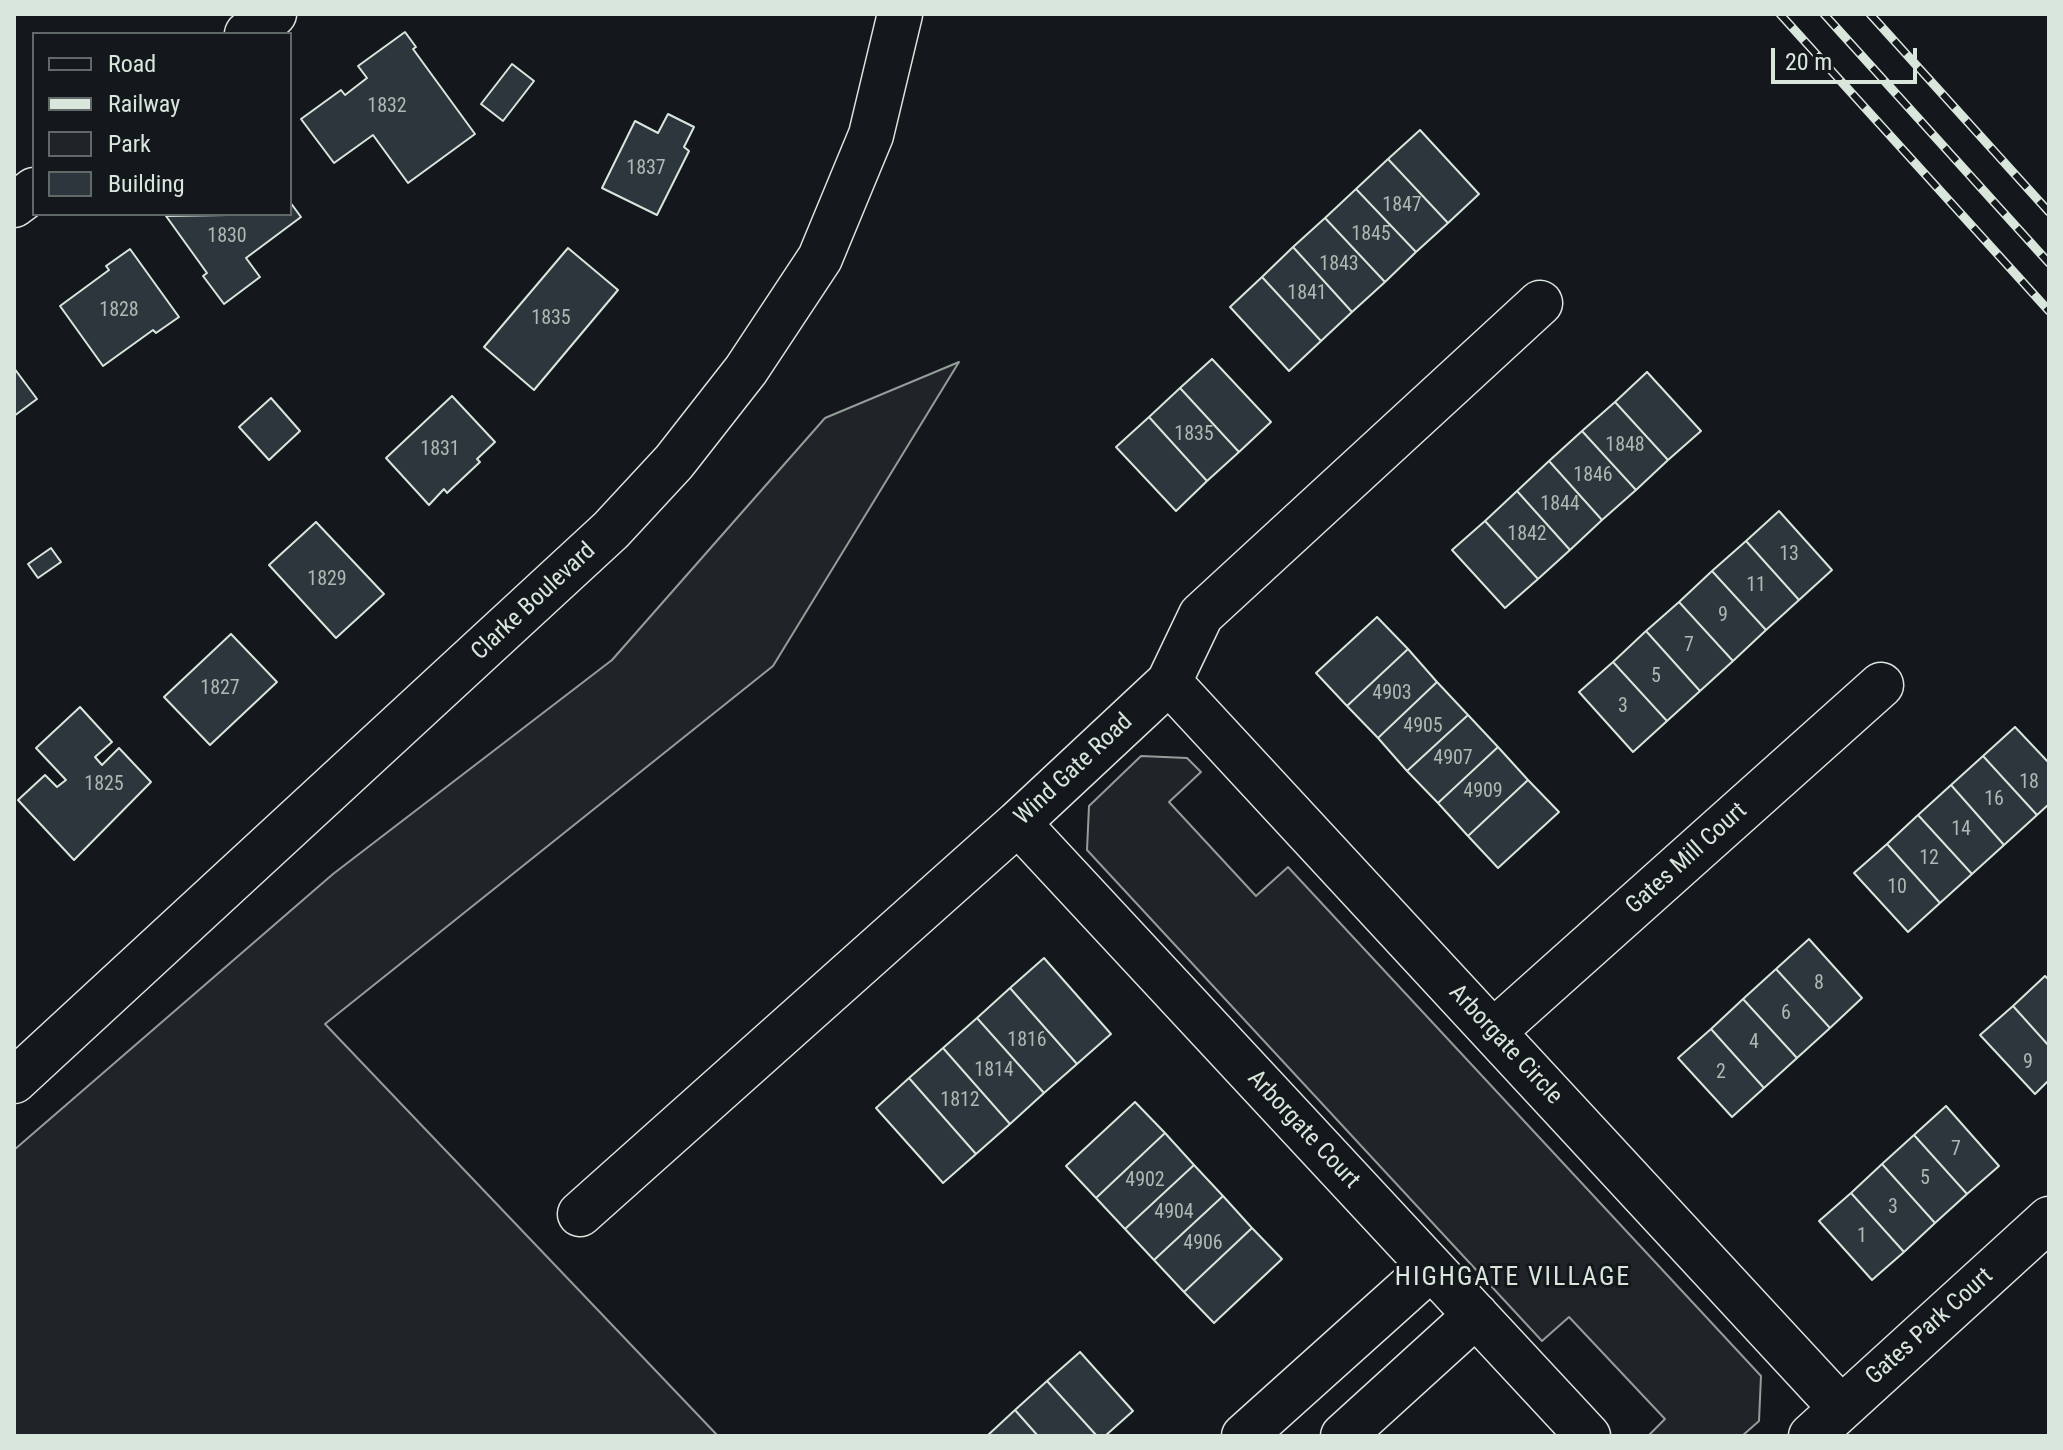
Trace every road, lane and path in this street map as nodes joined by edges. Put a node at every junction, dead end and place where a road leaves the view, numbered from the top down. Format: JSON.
{"nodes":[{"id":1,"x":274,"y":14,"type":"edge"},
{"id":2,"x":900,"y":14,"type":"edge"},
{"id":3,"x":250,"y":32,"type":"edge"},
{"id":4,"x":32,"y":192,"type":"edge"},
{"id":5,"x":14,"y":205,"type":"edge"},
{"id":6,"x":1540,"y":303,"type":"dead end"},
{"id":7,"x":1169,"y":682,"type":"junction"},
{"id":8,"x":1881,"y":685,"type":"dead end"},
{"id":9,"x":1018,"y":823,"type":"junction"},
{"id":10,"x":1493,"y":1032,"type":"junction"},
{"id":11,"x":14,"y":1081,"type":"edge"},
{"id":12,"x":580,"y":1214,"type":"dead end"},
{"id":13,"x":2049,"y":1219,"type":"edge"},
{"id":14,"x":1431,"y":1268,"type":"junction"},
{"id":15,"x":1476,"y":1315,"type":"junction"},
{"id":16,"x":1826,"y":1422,"type":"edge"},
{"id":17,"x":1244,"y":1436,"type":"edge"},
{"id":18,"x":1343,"y":1436,"type":"edge"},
{"id":19,"x":1588,"y":1436,"type":"edge"}],
"edges":[{"from":1,"to":3,"type":"street"},
{"from":2,"to":11,"type":"street","name":"Clarke Boulevard"},
{"from":4,"to":5,"type":"street"},
{"from":6,"to":7,"type":"street","name":"Wind Gate Road"},
{"from":7,"to":9,"type":"street","name":"Wind Gate Road"},
{"from":7,"to":10,"type":"street","name":"Arborgate Circle"},
{"from":8,"to":10,"type":"street","name":"Gates Mill Court"},
{"from":9,"to":12,"type":"street","name":"Wind Gate Road"},
{"from":9,"to":14,"type":"street","name":"Arborgate Court"},
{"from":10,"to":16,"type":"street","name":"Arborgate Circle"},
{"from":13,"to":16,"type":"street","name":"Gates Park Court"},
{"from":14,"to":15,"type":"street","name":"Arborgate Court"},
{"from":14,"to":17,"type":"street"},
{"from":15,"to":18,"type":"street"},
{"from":15,"to":19,"type":"street","name":"Arborgate Court"}]}
